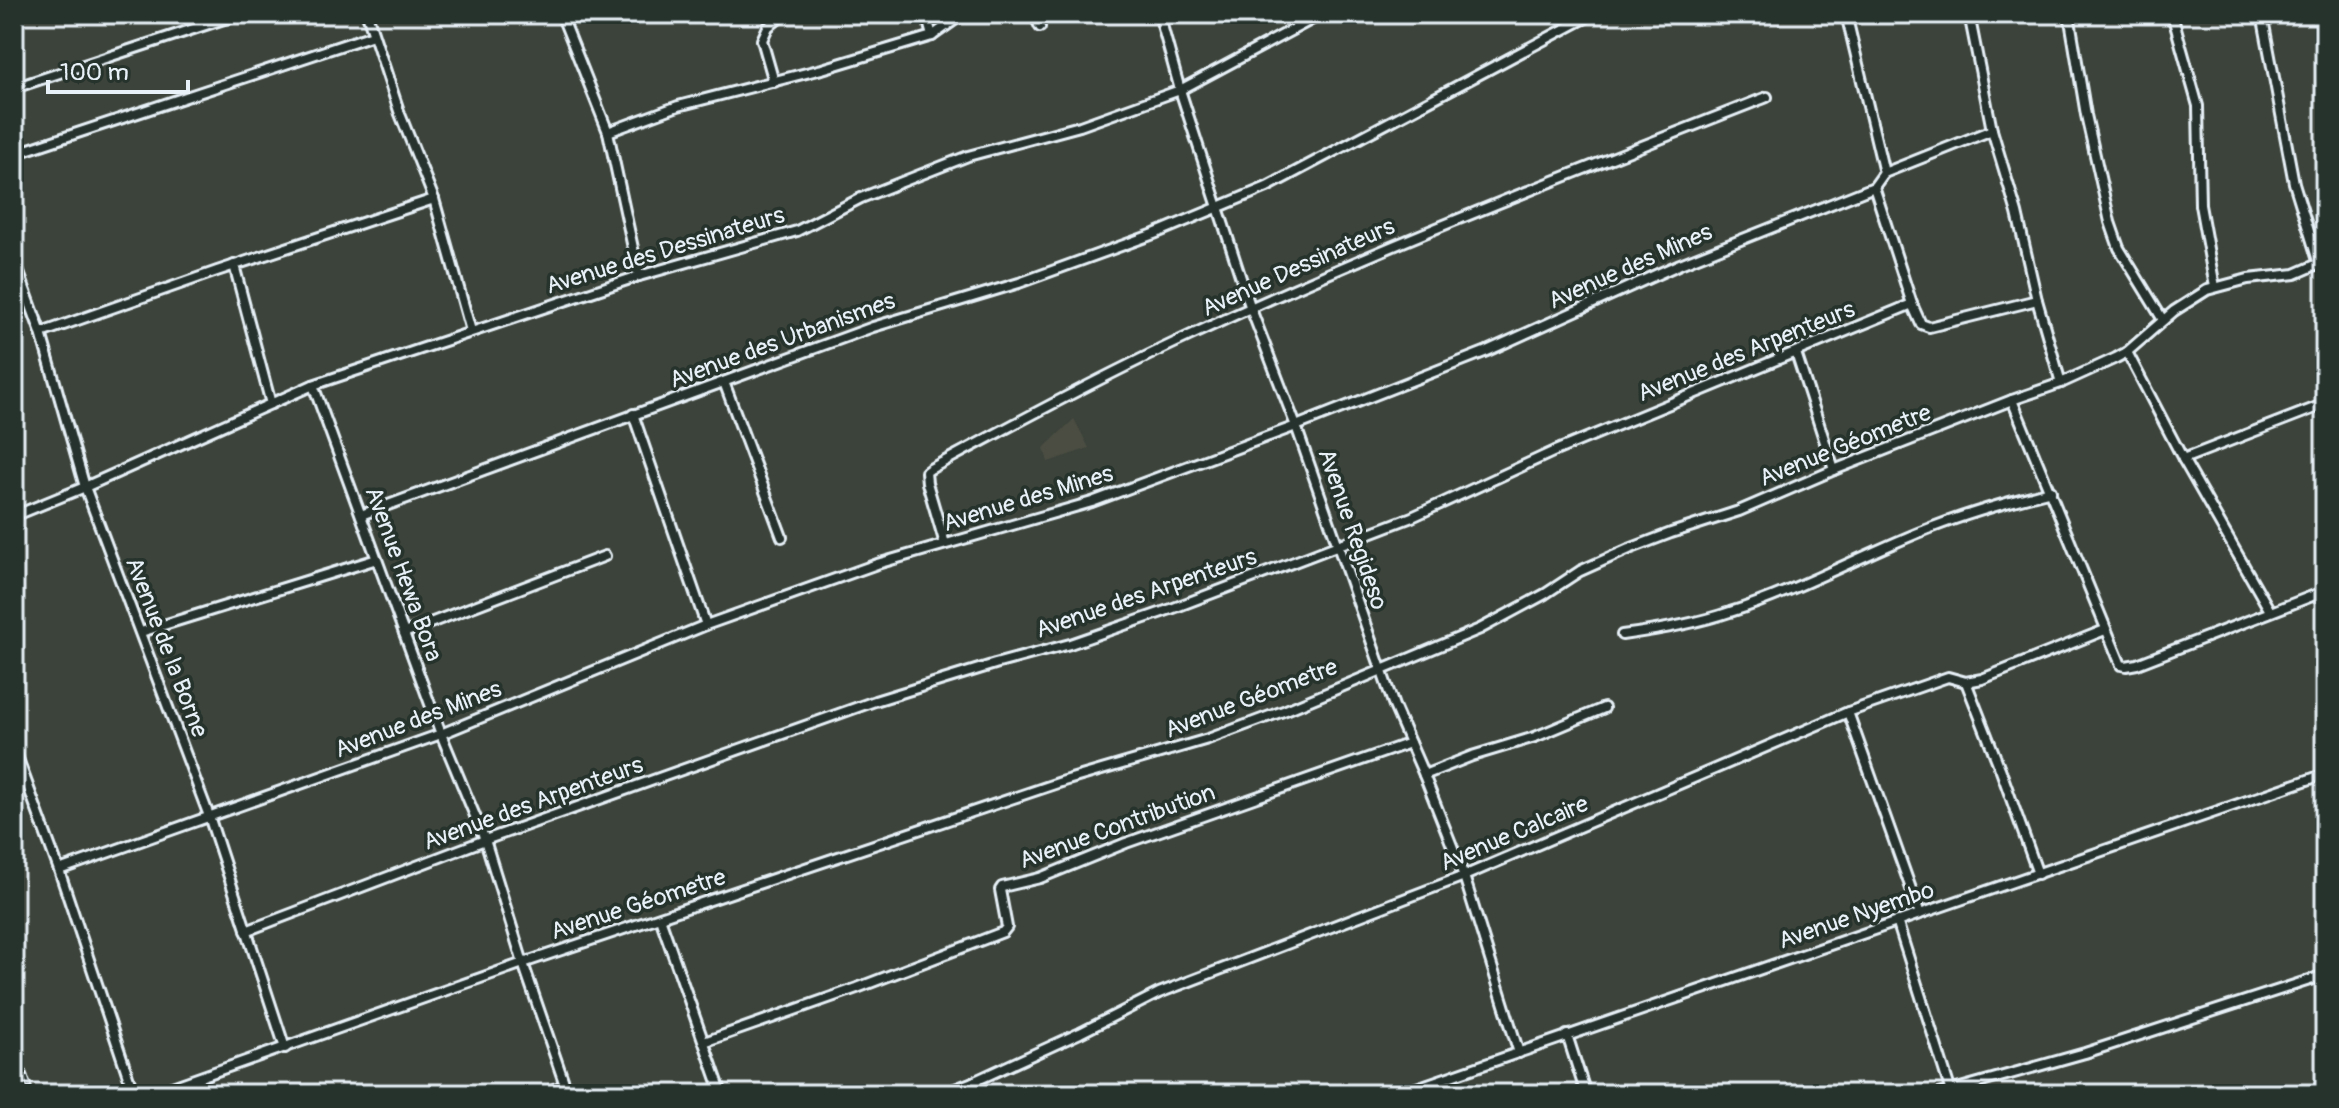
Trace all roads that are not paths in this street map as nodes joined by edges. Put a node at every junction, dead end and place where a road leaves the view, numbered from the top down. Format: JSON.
{"nodes":[{"id":1,"x":239,"y":14,"type":"edge"},
{"id":2,"x":367,"y":14,"type":"edge"},
{"id":3,"x":561,"y":14,"type":"edge"},
{"id":4,"x":784,"y":14,"type":"edge"},
{"id":5,"x":926,"y":14,"type":"edge"},
{"id":6,"x":963,"y":14,"type":"edge"},
{"id":7,"x":1034,"y":14,"type":"edge"},
{"id":8,"x":1159,"y":14,"type":"edge"},
{"id":9,"x":1322,"y":14,"type":"edge"},
{"id":10,"x":1593,"y":14,"type":"edge"},
{"id":11,"x":1846,"y":14,"type":"edge"},
{"id":12,"x":1969,"y":14,"type":"edge"},
{"id":13,"x":2069,"y":14,"type":"edge"},
{"id":14,"x":2172,"y":14,"type":"edge"},
{"id":15,"x":2262,"y":14,"type":"edge"},
{"id":16,"x":1040,"y":27,"type":"dead end"},
{"id":17,"x":373,"y":35,"type":"junction"},
{"id":18,"x":932,"y":36,"type":"junction"},
{"id":19,"x":774,"y":82,"type":"junction"},
{"id":20,"x":14,"y":88,"type":"edge"},
{"id":21,"x":1180,"y":90,"type":"junction"},
{"id":22,"x":1767,"y":97,"type":"dead end"},
{"id":23,"x":1992,"y":130,"type":"junction"},
{"id":24,"x":608,"y":132,"type":"junction"},
{"id":25,"x":14,"y":154,"type":"edge"},
{"id":26,"x":1884,"y":173,"type":"junction"},
{"id":27,"x":1874,"y":187,"type":"junction"},
{"id":28,"x":434,"y":199,"type":"junction"},
{"id":29,"x":1218,"y":207,"type":"junction"},
{"id":30,"x":14,"y":259,"type":"edge"},
{"id":31,"x":2322,"y":262,"type":"edge"},
{"id":32,"x":234,"y":265,"type":"junction"},
{"id":33,"x":639,"y":276,"type":"junction"},
{"id":34,"x":2215,"y":287,"type":"junction"},
{"id":35,"x":2037,"y":300,"type":"junction"},
{"id":36,"x":1912,"y":304,"type":"junction"},
{"id":37,"x":1251,"y":309,"type":"junction"},
{"id":38,"x":2163,"y":320,"type":"junction"},
{"id":39,"x":471,"y":331,"type":"junction"},
{"id":40,"x":41,"y":333,"type":"junction"},
{"id":41,"x":2127,"y":352,"type":"junction"},
{"id":42,"x":1796,"y":353,"type":"junction"},
{"id":43,"x":724,"y":382,"type":"junction"},
{"id":44,"x":2061,"y":383,"type":"junction"},
{"id":45,"x":313,"y":385,"type":"junction"},
{"id":46,"x":2012,"y":400,"type":"junction"},
{"id":47,"x":271,"y":404,"type":"junction"},
{"id":48,"x":2325,"y":404,"type":"edge"},
{"id":49,"x":633,"y":414,"type":"junction"},
{"id":50,"x":1296,"y":426,"type":"junction"},
{"id":51,"x":2183,"y":459,"type":"junction"},
{"id":52,"x":1834,"y":470,"type":"junction"},
{"id":53,"x":85,"y":487,"type":"junction"},
{"id":54,"x":2051,"y":491,"type":"junction"},
{"id":55,"x":361,"y":515,"type":"junction"},
{"id":56,"x":14,"y":516,"type":"edge"},
{"id":57,"x":782,"y":537,"type":"dead end"},
{"id":58,"x":945,"y":544,"type":"junction"},
{"id":59,"x":1338,"y":545,"type":"junction"},
{"id":60,"x":605,"y":556,"type":"dead end"},
{"id":61,"x":377,"y":559,"type":"junction"},
{"id":62,"x":2325,"y":591,"type":"edge"},
{"id":63,"x":2270,"y":611,"type":"junction"},
{"id":64,"x":706,"y":625,"type":"junction"},
{"id":65,"x":2105,"y":630,"type":"junction"},
{"id":66,"x":141,"y":632,"type":"junction"},
{"id":67,"x":404,"y":633,"type":"junction"},
{"id":68,"x":1622,"y":635,"type":"dead end"},
{"id":69,"x":1380,"y":669,"type":"junction"},
{"id":70,"x":1966,"y":682,"type":"junction"},
{"id":71,"x":1604,"y":708,"type":"dead end"},
{"id":72,"x":1848,"y":712,"type":"junction"},
{"id":73,"x":441,"y":734,"type":"junction"},
{"id":74,"x":1410,"y":743,"type":"junction"},
{"id":75,"x":14,"y":748,"type":"edge"},
{"id":76,"x":2325,"y":774,"type":"edge"},
{"id":77,"x":1424,"y":775,"type":"junction"},
{"id":78,"x":209,"y":816,"type":"junction"},
{"id":79,"x":485,"y":840,"type":"junction"},
{"id":80,"x":59,"y":870,"type":"junction"},
{"id":81,"x":2038,"y":874,"type":"junction"},
{"id":82,"x":1464,"y":876,"type":"junction"},
{"id":83,"x":1920,"y":914,"type":"junction"},
{"id":84,"x":660,"y":918,"type":"junction"},
{"id":85,"x":1897,"y":921,"type":"junction"},
{"id":86,"x":246,"y":931,"type":"junction"},
{"id":87,"x":523,"y":963,"type":"junction"},
{"id":88,"x":2325,"y":975,"type":"edge"},
{"id":89,"x":1567,"y":1035,"type":"junction"},
{"id":90,"x":704,"y":1042,"type":"junction"},
{"id":91,"x":285,"y":1048,"type":"junction"},
{"id":92,"x":1519,"y":1053,"type":"junction"},
{"id":93,"x":973,"y":1082,"type":"junction"},
{"id":94,"x":567,"y":1090,"type":"edge"},
{"id":95,"x":1951,"y":1092,"type":"edge"},
{"id":96,"x":134,"y":1094,"type":"edge"},
{"id":97,"x":152,"y":1094,"type":"edge"},
{"id":98,"x":540,"y":1094,"type":"edge"},
{"id":99,"x":722,"y":1094,"type":"edge"},
{"id":100,"x":942,"y":1094,"type":"edge"},
{"id":101,"x":977,"y":1094,"type":"edge"},
{"id":102,"x":1399,"y":1094,"type":"edge"},
{"id":103,"x":1586,"y":1094,"type":"edge"},
{"id":104,"x":1939,"y":1094,"type":"edge"}],
"edges":[{"from":1,"to":20,"type":"street"},
{"from":2,"to":17,"type":"street"},
{"from":3,"to":24,"type":"street"},
{"from":4,"to":19,"type":"street"},
{"from":5,"to":18,"type":"street"},
{"from":6,"to":18,"type":"street"},
{"from":7,"to":16,"type":"street"},
{"from":8,"to":21,"type":"street","name":"Avenue Regideso"},
{"from":9,"to":21,"type":"street","name":"Avenue des Dessinateurs"},
{"from":10,"to":29,"type":"street"},
{"from":11,"to":26,"type":"street"},
{"from":12,"to":23,"type":"street"},
{"from":13,"to":38,"type":"street"},
{"from":14,"to":34,"type":"street"},
{"from":15,"to":31,"type":"street"},
{"from":17,"to":25,"type":"street"},
{"from":17,"to":28,"type":"street"},
{"from":18,"to":19,"type":"street"},
{"from":19,"to":24,"type":"street"},
{"from":21,"to":29,"type":"street","name":"Avenue Regideso"},
{"from":21,"to":33,"type":"street","name":"Avenue des Dessinateurs"},
{"from":22,"to":37,"type":"street","name":"Avenue Dessinateurs"},
{"from":23,"to":26,"type":"street"},
{"from":23,"to":35,"type":"street"},
{"from":24,"to":33,"type":"street"},
{"from":26,"to":27,"type":"street"},
{"from":27,"to":36,"type":"street"},
{"from":27,"to":50,"type":"street","name":"Avenue des Mines"},
{"from":28,"to":32,"type":"street"},
{"from":28,"to":39,"type":"street"},
{"from":29,"to":37,"type":"street","name":"Avenue Regideso"},
{"from":29,"to":43,"type":"street","name":"Avenue des Urbanismes"},
{"from":30,"to":40,"type":"street","name":"Avenue de la Borne"},
{"from":31,"to":34,"type":"street","name":"Avenue Géometre"},
{"from":32,"to":40,"type":"street"},
{"from":32,"to":47,"type":"street"},
{"from":33,"to":39,"type":"street","name":"Avenue des Dessinateurs"},
{"from":34,"to":38,"type":"street","name":"Avenue Géometre"},
{"from":35,"to":36,"type":"street"},
{"from":35,"to":44,"type":"street"},
{"from":36,"to":42,"type":"street","name":"Avenue des Arpenteurs"},
{"from":37,"to":50,"type":"street","name":"Avenue Regideso"},
{"from":37,"to":58,"type":"street","name":"Avenue Dessinateurs"},
{"from":38,"to":41,"type":"street","name":"Avenue Géometre"},
{"from":39,"to":45,"type":"street","name":"Avenue des Dessinateurs"},
{"from":40,"to":53,"type":"street","name":"Avenue de la Borne"},
{"from":41,"to":44,"type":"street","name":"Avenue Géometre"},
{"from":41,"to":51,"type":"street"},
{"from":42,"to":52,"type":"street"},
{"from":42,"to":59,"type":"street","name":"Avenue des Arpenteurs"},
{"from":43,"to":49,"type":"street","name":"Avenue des Urbanismes"},
{"from":43,"to":57,"type":"street"},
{"from":44,"to":46,"type":"street","name":"Avenue Géometre"},
{"from":45,"to":47,"type":"street","name":"Avenue des Dessinateurs"},
{"from":45,"to":55,"type":"street","name":"Avenue Hewa Bora"},
{"from":46,"to":52,"type":"street","name":"Avenue Géometre"},
{"from":46,"to":54,"type":"street"},
{"from":47,"to":53,"type":"street","name":"Avenue des Dessinateurs"},
{"from":48,"to":51,"type":"street"},
{"from":49,"to":55,"type":"street","name":"Avenue des Urbanismes"},
{"from":49,"to":64,"type":"street"},
{"from":50,"to":58,"type":"street","name":"Avenue des Mines"},
{"from":50,"to":59,"type":"street","name":"Avenue Regideso"},
{"from":51,"to":63,"type":"street"},
{"from":52,"to":69,"type":"street","name":"Avenue Géometre"},
{"from":53,"to":56,"type":"street","name":"Avenue des Dessinateurs"},
{"from":53,"to":66,"type":"street","name":"Avenue de la Borne"},
{"from":54,"to":65,"type":"street"},
{"from":54,"to":68,"type":"street"},
{"from":55,"to":61,"type":"street","name":"Avenue Hewa Bora"},
{"from":58,"to":64,"type":"street","name":"Avenue des Mines"},
{"from":59,"to":69,"type":"street","name":"Avenue Regideso"},
{"from":59,"to":79,"type":"street","name":"Avenue des Arpenteurs"},
{"from":60,"to":67,"type":"street"},
{"from":61,"to":66,"type":"street"},
{"from":61,"to":67,"type":"street","name":"Avenue Hewa Bora"},
{"from":62,"to":63,"type":"street"},
{"from":63,"to":65,"type":"street"},
{"from":64,"to":73,"type":"street","name":"Avenue des Mines"},
{"from":65,"to":70,"type":"street","name":"Avenue Calcaire"},
{"from":66,"to":78,"type":"street","name":"Avenue de la Borne"},
{"from":67,"to":73,"type":"street","name":"Avenue Hewa Bora"},
{"from":69,"to":74,"type":"street","name":"Avenue Regideso"},
{"from":69,"to":84,"type":"street","name":"Avenue Géometre"},
{"from":70,"to":72,"type":"street","name":"Avenue Calcaire"},
{"from":70,"to":81,"type":"street"},
{"from":71,"to":77,"type":"street"},
{"from":72,"to":82,"type":"street","name":"Avenue Calcaire"},
{"from":72,"to":83,"type":"street"},
{"from":73,"to":78,"type":"street","name":"Avenue des Mines"},
{"from":73,"to":79,"type":"street","name":"Avenue Hewa Bora"},
{"from":74,"to":77,"type":"street","name":"Avenue Regideso"},
{"from":74,"to":90,"type":"street","name":"Avenue Contribution"},
{"from":75,"to":80,"type":"street"},
{"from":76,"to":81,"type":"street","name":"Avenue Nyembo"},
{"from":77,"to":82,"type":"street","name":"Avenue Regideso"},
{"from":78,"to":80,"type":"street","name":"Avenue des Mines"},
{"from":78,"to":86,"type":"street","name":"Avenue de la Borne"},
{"from":79,"to":86,"type":"street","name":"Avenue des Arpenteurs"},
{"from":79,"to":87,"type":"street","name":"Avenue Hewa Bora"},
{"from":80,"to":96,"type":"street"},
{"from":81,"to":83,"type":"street","name":"Avenue Nyembo"},
{"from":82,"to":92,"type":"street","name":"Avenue Regideso"},
{"from":82,"to":93,"type":"street","name":"Avenue Calcaire"},
{"from":83,"to":85,"type":"street","name":"Avenue Nyembo"},
{"from":84,"to":87,"type":"street","name":"Avenue Géometre"},
{"from":84,"to":90,"type":"street"},
{"from":85,"to":89,"type":"street","name":"Avenue Nyembo"},
{"from":85,"to":95,"type":"street"},
{"from":86,"to":91,"type":"street","name":"Avenue de la Borne"},
{"from":87,"to":91,"type":"street","name":"Avenue Géometre"},
{"from":87,"to":94,"type":"street","name":"Avenue Hewa Bora"},
{"from":88,"to":95,"type":"street"},
{"from":89,"to":92,"type":"street","name":"Avenue Nyembo"},
{"from":89,"to":103,"type":"street"},
{"from":90,"to":99,"type":"street"},
{"from":91,"to":97,"type":"street","name":"Avenue Géometre"},
{"from":92,"to":102,"type":"street","name":"Avenue Nyembo"},
{"from":93,"to":100,"type":"street","name":"Avenue Calcaire"},
{"from":93,"to":101,"type":"street"},
{"from":94,"to":98,"type":"street"},
{"from":95,"to":104,"type":"street"}]}
